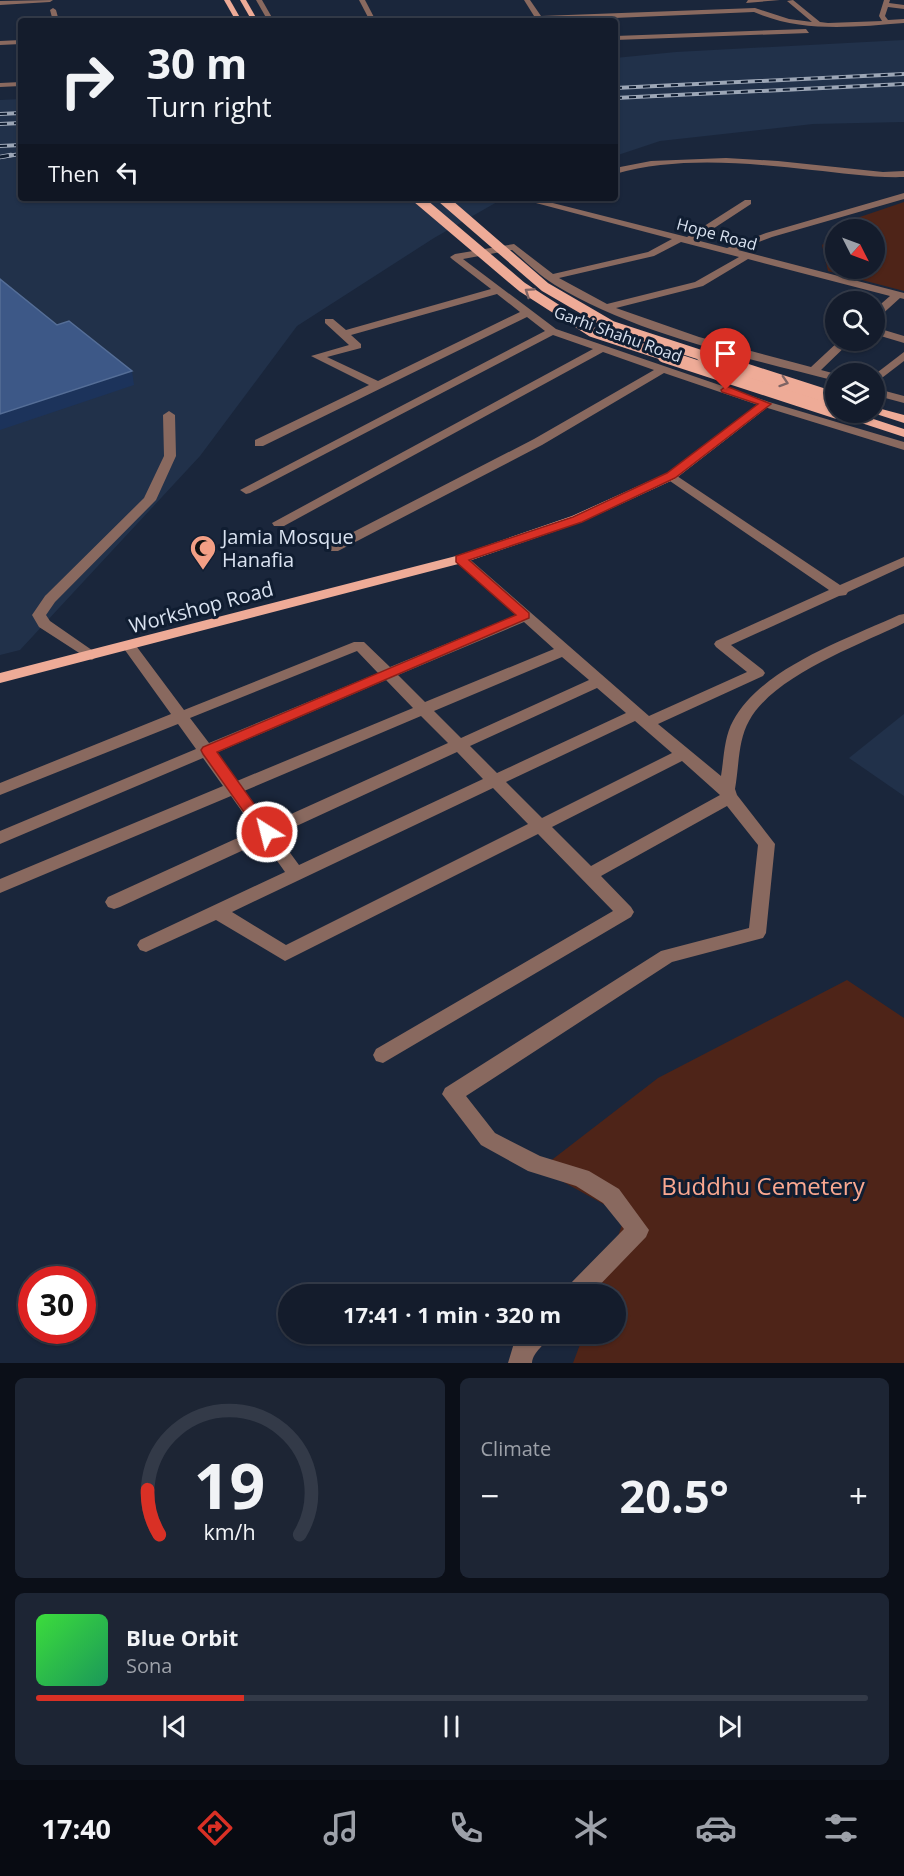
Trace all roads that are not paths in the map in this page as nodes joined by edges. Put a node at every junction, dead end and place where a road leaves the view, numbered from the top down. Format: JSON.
{"nodes":[{"id":1,"x":50,"y":0,"type":"edge"},
{"id":2,"x":227,"y":0,"type":"edge"},
{"id":3,"x":243,"y":0,"type":"edge"},
{"id":4,"x":259,"y":0,"type":"edge"},
{"id":5,"x":362,"y":0,"type":"edge"},
{"id":6,"x":527,"y":0,"type":"edge"},
{"id":7,"x":777,"y":0,"type":"edge"},
{"id":8,"x":747,"y":1,"type":"edge"},
{"id":9,"x":790,"y":1,"type":"edge"},
{"id":10,"x":0,"y":3,"type":"edge"},
{"id":11,"x":885,"y":3,"type":"edge"},
{"id":12,"x":904,"y":7,"type":"edge"},
{"id":13,"x":53,"y":10,"type":"dead end"},
{"id":14,"x":710,"y":10,"type":"junction"},
{"id":15,"x":755,"y":10,"type":"junction"},
{"id":16,"x":626,"y":13,"type":"junction"},
{"id":17,"x":55,"y":18,"type":"edge"},
{"id":18,"x":237,"y":18,"type":"edge"},
{"id":19,"x":253,"y":18,"type":"edge"},
{"id":20,"x":269,"y":18,"type":"edge"},
{"id":21,"x":371,"y":18,"type":"edge"},
{"id":22,"x":539,"y":18,"type":"edge"},
{"id":23,"x":565,"y":18,"type":"edge"},
{"id":24,"x":904,"y":21,"type":"edge"},
{"id":25,"x":886,"y":22,"type":"junction"},
{"id":26,"x":634,"y":23,"type":"junction"},
{"id":27,"x":817,"y":23,"type":"junction"},
{"id":28,"x":618,"y":24,"type":"edge"},
{"id":29,"x":809,"y":27,"type":"junction"},
{"id":30,"x":639,"y":30,"type":"dead end"},
{"id":31,"x":882,"y":31,"type":"dead end"},
{"id":32,"x":645,"y":37,"type":"junction"},
{"id":33,"x":618,"y":38,"type":"edge"},
{"id":34,"x":18,"y":42,"type":"edge"},
{"id":35,"x":0,"y":43,"type":"edge"},
{"id":36,"x":634,"y":46,"type":"dead end"},
{"id":37,"x":18,"y":84,"type":"edge"},
{"id":38,"x":0,"y":85,"type":"edge"},
{"id":39,"x":618,"y":170,"type":"edge"},
{"id":40,"x":904,"y":174,"type":"edge"},
{"id":41,"x":904,"y":196,"type":"edge"},
{"id":42,"x":421,"y":201,"type":"edge"},
{"id":43,"x":445,"y":201,"type":"edge"},
{"id":44,"x":533,"y":201,"type":"edge"},
{"id":45,"x":555,"y":201,"type":"edge"},
{"id":46,"x":748,"y":202,"type":"dead end"},
{"id":47,"x":547,"y":205,"type":"junction"},
{"id":48,"x":682,"y":241,"type":"junction"},
{"id":49,"x":725,"y":252,"type":"junction"},
{"id":50,"x":745,"y":258,"type":"junction"},
{"id":51,"x":552,"y":277,"type":"junction"},
{"id":52,"x":496,"y":291,"type":"junction"},
{"id":53,"x":901,"y":296,"type":"edge"},
{"id":54,"x":607,"y":307,"type":"junction"},
{"id":55,"x":885,"y":308,"type":"edge"},
{"id":56,"x":526,"y":312,"type":"junction"},
{"id":57,"x":329,"y":321,"type":"dead end"},
{"id":58,"x":552,"y":331,"type":"junction"},
{"id":59,"x":344,"y":334,"type":"junction"},
{"id":60,"x":885,"y":334,"type":"edge"},
{"id":61,"x":904,"y":340,"type":"edge"},
{"id":62,"x":603,"y":348,"type":"junction"},
{"id":63,"x":835,"y":351,"type":"edge"},
{"id":64,"x":904,"y":355,"type":"edge"},
{"id":65,"x":663,"y":369,"type":"junction"},
{"id":66,"x":814,"y":371,"type":"junction"},
{"id":67,"x":885,"y":371,"type":"edge"},
{"id":68,"x":825,"y":374,"type":"edge"},
{"id":69,"x":377,"y":385,"type":"junction"},
{"id":70,"x":885,"y":394,"type":"edge"},
{"id":71,"x":825,"y":395,"type":"edge"},
{"id":72,"x":904,"y":400,"type":"edge"},
{"id":73,"x":765,"y":404,"type":"junction"},
{"id":74,"x":825,"y":408,"type":"edge"},
{"id":75,"x":885,"y":413,"type":"edge"},
{"id":76,"x":169,"y":415,"type":"dead end"},
{"id":77,"x":904,"y":419,"type":"edge"},
{"id":78,"x":872,"y":423,"type":"edge"},
{"id":79,"x":904,"y":433,"type":"edge"},
{"id":80,"x":259,"y":443,"type":"dead end"},
{"id":81,"x":904,"y":446,"type":"edge"},
{"id":82,"x":671,"y":476,"type":"junction"},
{"id":83,"x":246,"y":490,"type":"dead end"},
{"id":84,"x":279,"y":523,"type":"dead end"},
{"id":85,"x":333,"y":548,"type":"dead end"},
{"id":86,"x":460,"y":559,"type":"junction"},
{"id":87,"x":904,"y":561,"type":"edge"},
{"id":88,"x":841,"y":592,"type":"junction"},
{"id":89,"x":525,"y":616,"type":"junction"},
{"id":90,"x":904,"y":618,"type":"edge"},
{"id":91,"x":129,"y":646,"type":"junction"},
{"id":92,"x":565,"y":650,"type":"junction"},
{"id":93,"x":92,"y":655,"type":"junction"},
{"id":94,"x":388,"y":674,"type":"junction"},
{"id":95,"x":0,"y":678,"type":"edge"},
{"id":96,"x":599,"y":681,"type":"junction"},
{"id":97,"x":423,"y":709,"type":"junction"},
{"id":98,"x":182,"y":714,"type":"junction"},
{"id":99,"x":642,"y":719,"type":"junction"},
{"id":100,"x":459,"y":745,"type":"junction"},
{"id":101,"x":208,"y":750,"type":"junction"},
{"id":102,"x":683,"y":754,"type":"junction"},
{"id":103,"x":494,"y":780,"type":"junction"},
{"id":104,"x":235,"y":788,"type":"junction"},
{"id":105,"x":0,"y":789,"type":"edge"},
{"id":106,"x":728,"y":793,"type":"junction"},
{"id":107,"x":540,"y":826,"type":"junction"},
{"id":108,"x":267,"y":832,"type":"junction"},
{"id":109,"x":0,"y":838,"type":"edge"},
{"id":110,"x":296,"y":872,"type":"junction"},
{"id":111,"x":589,"y":876,"type":"junction"},
{"id":112,"x":0,"y":886,"type":"edge"},
{"id":113,"x":114,"y":902,"type":"dead end"},
{"id":114,"x":216,"y":911,"type":"junction"},
{"id":115,"x":146,"y":945,"type":"dead end"},
{"id":116,"x":383,"y":1055,"type":"dead end"},
{"id":117,"x":586,"y":1284,"type":"edge"},
{"id":118,"x":529,"y":1344,"type":"edge"},
{"id":119,"x":520,"y":1363,"type":"edge"}],
"edges":[{"from":1,"to":10,"type":"street"},
{"from":2,"to":18,"type":"main road"},
{"from":3,"to":19,"type":"main road"},
{"from":4,"to":20,"type":"street"},
{"from":5,"to":21,"type":"street"},
{"from":6,"to":22,"type":"street"},
{"from":7,"to":8,"type":"street"},
{"from":8,"to":15,"type":"street"},
{"from":9,"to":27,"type":"street"},
{"from":11,"to":12,"type":"street"},
{"from":11,"to":25,"type":"street"},
{"from":13,"to":17,"type":"street"},
{"from":14,"to":15,"type":"street"},
{"from":14,"to":16,"type":"street"},
{"from":14,"to":26,"type":"street"},
{"from":15,"to":29,"type":"street"},
{"from":16,"to":23,"type":"street"},
{"from":16,"to":26,"type":"street"},
{"from":24,"to":25,"type":"street"},
{"from":25,"to":27,"type":"street"},
{"from":26,"to":28,"type":"street"},
{"from":27,"to":29,"type":"street"},
{"from":29,"to":31,"type":"street"},
{"from":29,"to":32,"type":"street"},
{"from":30,"to":32,"type":"street"},
{"from":32,"to":33,"type":"street"},
{"from":32,"to":36,"type":"street"},
{"from":34,"to":35,"type":"street"},
{"from":37,"to":38,"type":"street"},
{"from":39,"to":40,"type":"street"},
{"from":41,"to":49,"type":"street"},
{"from":74,"to":42,"type":"main road","one_way":true,"bridge":true},
{"from":43,"to":71,"type":"main road","one_way":true,"bridge":true},
{"from":44,"to":47,"type":"street","name":"Hope Road"},
{"from":45,"to":47,"type":"street"},
{"from":46,"to":48,"type":"street"},
{"from":47,"to":48,"type":"street","name":"Hope Road"},
{"from":48,"to":49,"type":"street","name":"Hope Road"},
{"from":48,"to":51,"type":"street"},
{"from":49,"to":50,"type":"street","name":"Hope Road"},
{"from":50,"to":53,"type":"street","name":"Hope Road"},
{"from":50,"to":54,"type":"street"},
{"from":51,"to":52,"type":"street","name":"Garhi Shahu Road"},
{"from":51,"to":54,"type":"street","name":"Garhi Shahu Road"},
{"from":52,"to":56,"type":"street","name":"Garhi Shahu Road"},
{"from":52,"to":59,"type":"street"},
{"from":53,"to":55,"type":"street"},
{"from":54,"to":66,"type":"street","name":"Garhi Shahu Road"},
{"from":56,"to":58,"type":"street","name":"Garhi Shahu Road"},
{"from":56,"to":69,"type":"street"},
{"from":57,"to":59,"type":"street"},
{"from":58,"to":62,"type":"street","name":"Garhi Shahu Road"},
{"from":58,"to":83,"type":"street"},
{"from":59,"to":69,"type":"street"},
{"from":60,"to":61,"type":"street"},
{"from":62,"to":65,"type":"street","name":"Garhi Shahu Road"},
{"from":62,"to":84,"type":"street"},
{"from":63,"to":66,"type":"street"},
{"from":64,"to":67,"type":"street"},
{"from":65,"to":73,"type":"street","name":"Garhi Shahu Road"},
{"from":65,"to":85,"type":"street"},
{"from":66,"to":68,"type":"street","name":"Garhi Shahu Road"},
{"from":69,"to":80,"type":"street"},
{"from":70,"to":72,"type":"street"},
{"from":73,"to":81,"type":"street","name":"Garhi Shahu Road"},
{"from":73,"to":82,"type":"main road","name":"Workshop Road"},
{"from":75,"to":77,"type":"main road"},
{"from":76,"to":93,"type":"street"},
{"from":78,"to":79,"type":"main road"},
{"from":82,"to":86,"type":"main road","name":"Workshop Road"},
{"from":82,"to":88,"type":"street"},
{"from":86,"to":89,"type":"street"},
{"from":86,"to":91,"type":"main road","name":"Workshop Road"},
{"from":87,"to":88,"type":"street"},
{"from":88,"to":99,"type":"street"},
{"from":89,"to":92,"type":"street"},
{"from":89,"to":94,"type":"street"},
{"from":90,"to":106,"type":"street"},
{"from":91,"to":93,"type":"main road","name":"Workshop Road"},
{"from":91,"to":98,"type":"street"},
{"from":92,"to":96,"type":"street"},
{"from":92,"to":97,"type":"street"},
{"from":93,"to":95,"type":"main road","name":"Workshop Road"},
{"from":94,"to":97,"type":"street"},
{"from":94,"to":98,"type":"street"},
{"from":94,"to":101,"type":"street"},
{"from":96,"to":99,"type":"street"},
{"from":96,"to":100,"type":"street"},
{"from":97,"to":100,"type":"street"},
{"from":97,"to":104,"type":"street"},
{"from":98,"to":101,"type":"street"},
{"from":98,"to":105,"type":"street"},
{"from":99,"to":102,"type":"street"},
{"from":99,"to":103,"type":"street"},
{"from":100,"to":103,"type":"street"},
{"from":100,"to":108,"type":"street"},
{"from":101,"to":104,"type":"street"},
{"from":101,"to":109,"type":"street"},
{"from":102,"to":106,"type":"street"},
{"from":102,"to":107,"type":"street"},
{"from":103,"to":107,"type":"street"},
{"from":103,"to":110,"type":"street"},
{"from":104,"to":108,"type":"street"},
{"from":104,"to":112,"type":"street"},
{"from":106,"to":111,"type":"street"},
{"from":106,"to":117,"type":"street"},
{"from":107,"to":111,"type":"street"},
{"from":107,"to":114,"type":"street"},
{"from":108,"to":110,"type":"street"},
{"from":108,"to":113,"type":"street"},
{"from":110,"to":114,"type":"street"},
{"from":111,"to":116,"type":"street"},
{"from":114,"to":115,"type":"street"},
{"from":118,"to":119,"type":"street"}]}
